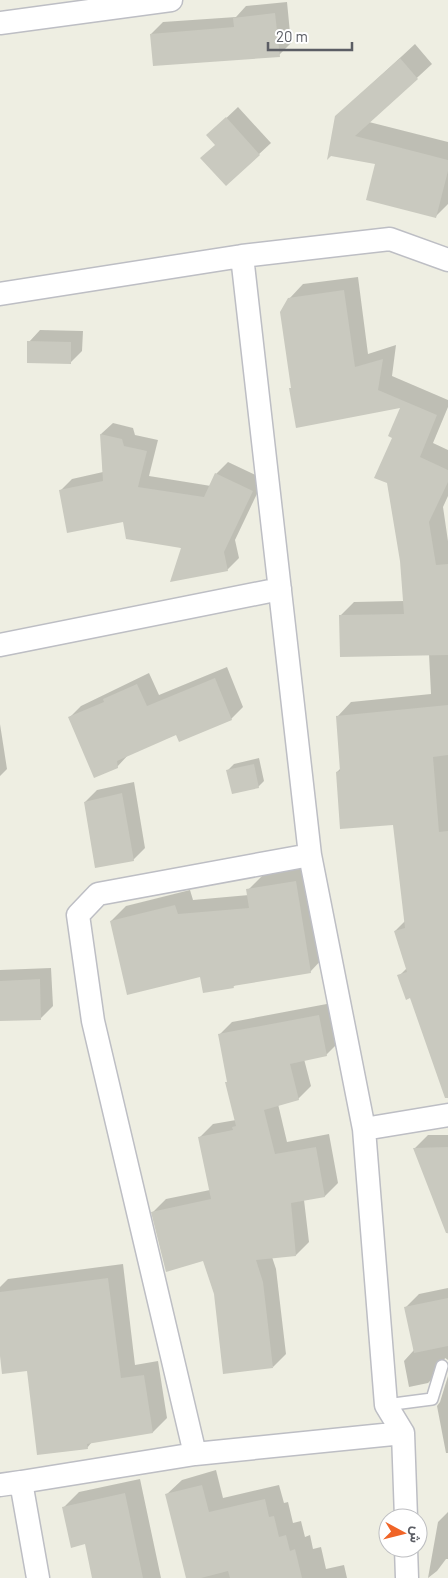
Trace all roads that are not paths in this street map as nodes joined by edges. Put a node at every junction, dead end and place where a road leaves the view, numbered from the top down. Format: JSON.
{"nodes":[{"id":1,"x":171,"y":0,"type":"edge"},
{"id":2,"x":0,"y":23,"type":"edge"},
{"id":3,"x":242,"y":256,"type":"junction"},
{"id":4,"x":448,"y":260,"type":"edge"},
{"id":5,"x":0,"y":294,"type":"edge"},
{"id":6,"x":280,"y":589,"type":"junction"},
{"id":7,"x":0,"y":645,"type":"edge"},
{"id":8,"x":310,"y":855,"type":"junction"},
{"id":9,"x":448,"y":1116,"type":"edge"},
{"id":10,"x":364,"y":1129,"type":"junction"},
{"id":11,"x":442,"y":1366,"type":"dead end"},
{"id":12,"x":386,"y":1405,"type":"junction"},
{"id":13,"x":403,"y":1433,"type":"junction"},
{"id":14,"x":195,"y":1454,"type":"junction"},
{"id":15,"x":11,"y":1484,"type":"edge"},
{"id":16,"x":406,"y":1508,"type":"edge"},
{"id":17,"x":406,"y":1558,"type":"edge"},
{"id":18,"x":38,"y":1578,"type":"edge"},
{"id":19,"x":407,"y":1578,"type":"edge"}],
"edges":[{"from":1,"to":2,"type":"street"},
{"from":3,"to":4,"type":"street"},
{"from":3,"to":5,"type":"street"},
{"from":3,"to":6,"type":"street"},
{"from":6,"to":7,"type":"street"},
{"from":6,"to":8,"type":"street"},
{"from":8,"to":10,"type":"street"},
{"from":8,"to":14,"type":"street"},
{"from":9,"to":10,"type":"street"},
{"from":10,"to":12,"type":"street"},
{"from":11,"to":12,"type":"lane"},
{"from":12,"to":13,"type":"street"},
{"from":13,"to":14,"type":"street"},
{"from":13,"to":16,"type":"street"},
{"from":14,"to":15,"type":"street"},
{"from":15,"to":18,"type":"street"},
{"from":17,"to":19,"type":"street"}]}
